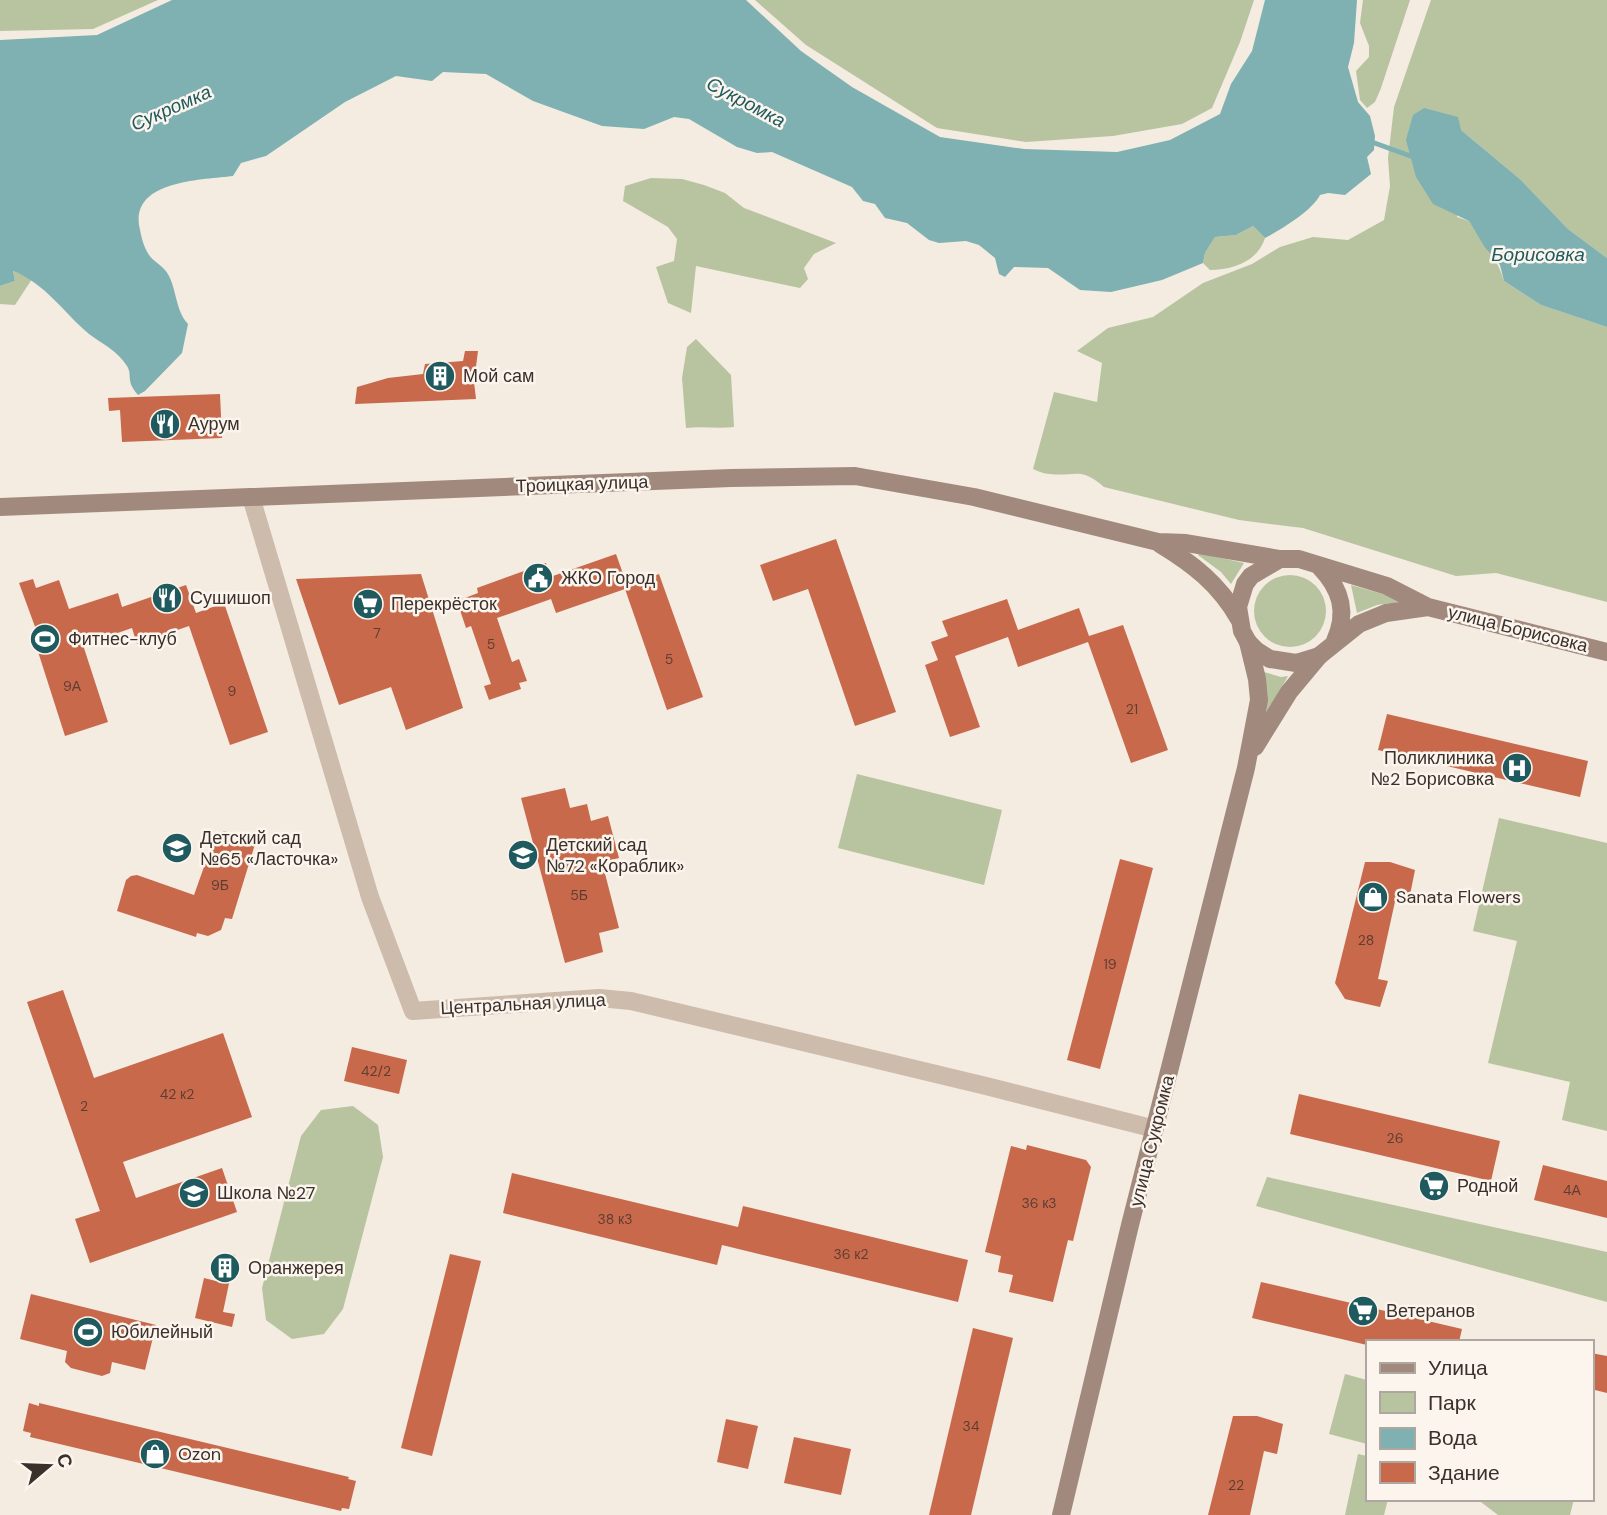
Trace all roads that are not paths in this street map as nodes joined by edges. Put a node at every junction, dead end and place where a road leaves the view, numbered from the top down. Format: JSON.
{"nodes":[{"id":1,"x":251,"y":497,"type":"junction"},
{"id":2,"x":0,"y":507,"type":"edge"},
{"id":3,"x":1157,"y":542,"type":"junction"},
{"id":4,"x":1280,"y":559,"type":"junction"},
{"id":5,"x":1320,"y":567,"type":"junction"},
{"id":6,"x":1428,"y":607,"type":"junction"},
{"id":7,"x":1239,"y":619,"type":"junction"},
{"id":8,"x":1335,"y":641,"type":"junction"},
{"id":9,"x":1248,"y":642,"type":"junction"},
{"id":10,"x":1607,"y":652,"type":"edge"},
{"id":11,"x":1319,"y":656,"type":"junction"},
{"id":12,"x":1246,"y":768,"type":"junction"},
{"id":13,"x":1155,"y":1129,"type":"junction"},
{"id":14,"x":1061,"y":1515,"type":"edge"}],
"edges":[{"from":1,"to":2,"type":"street","name":"Троицкая улица"},
{"from":1,"to":3,"type":"street","name":"Троицкая улица"},
{"from":1,"to":13,"type":"street","name":"Центральная улица"},
{"from":3,"to":4,"type":"street","name":"Троицкая улица"},
{"from":3,"to":7,"type":"street","name":"Троицкая улица"},
{"from":4,"to":5,"type":"street"},
{"from":4,"to":7,"type":"street"},
{"from":5,"to":6,"type":"street"},
{"from":5,"to":8,"type":"street"},
{"from":6,"to":8,"type":"street"},
{"from":6,"to":10,"type":"street","name":"улица Борисовка"},
{"from":7,"to":9,"type":"street"},
{"from":8,"to":11,"type":"street"},
{"from":9,"to":11,"type":"street"},
{"from":9,"to":12,"type":"street","name":"улица Сукромка"},
{"from":11,"to":12,"type":"street","name":"улица Сукромка"},
{"from":12,"to":13,"type":"street","name":"улица Сукромка"},
{"from":13,"to":14,"type":"street","name":"улица Сукромка"}]}
